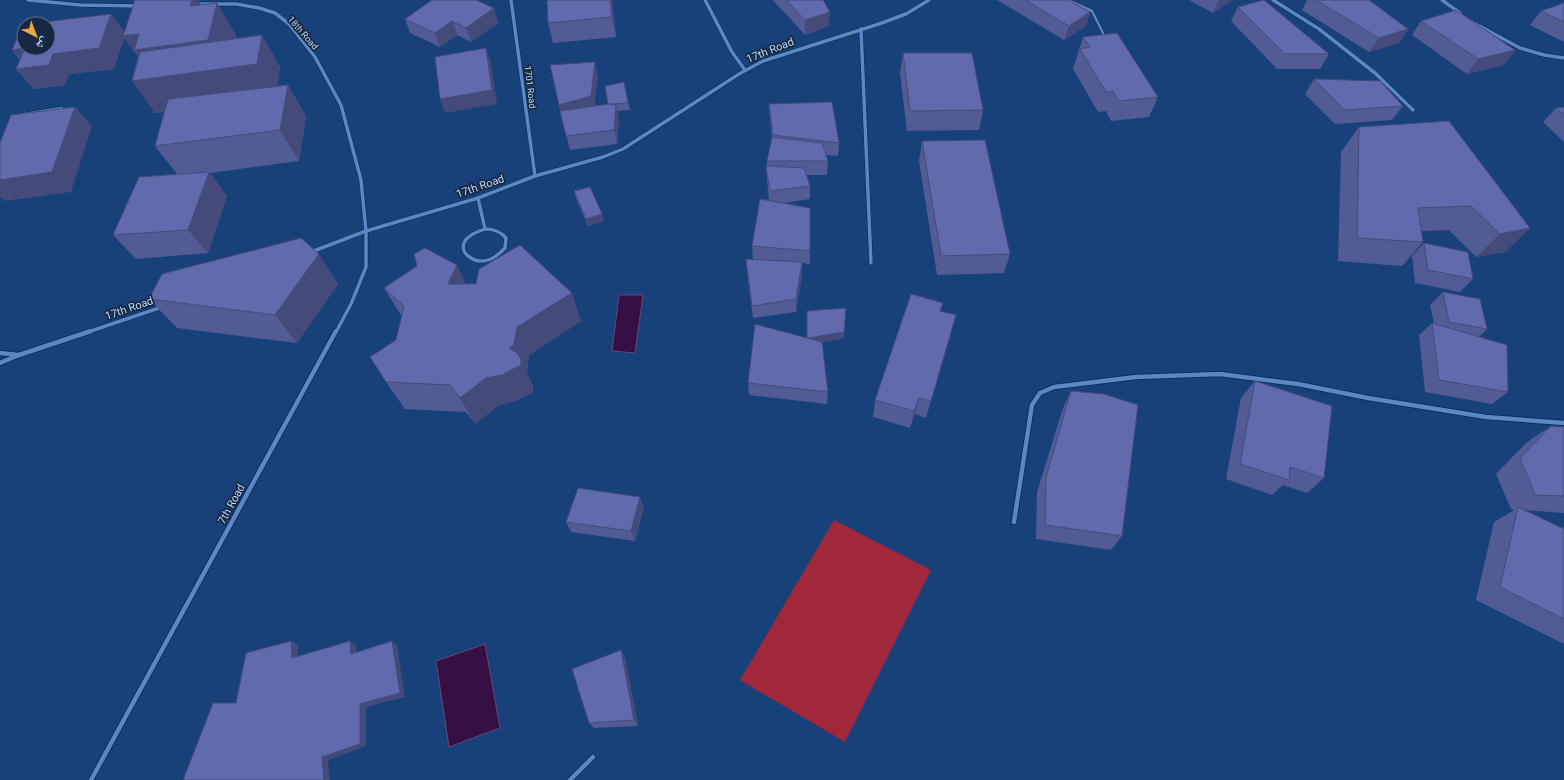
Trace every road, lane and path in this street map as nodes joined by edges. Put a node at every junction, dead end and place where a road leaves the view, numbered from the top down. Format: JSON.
{"nodes":[{"id":1,"x":28,"y":0,"type":"edge"},
{"id":2,"x":511,"y":0,"type":"edge"},
{"id":3,"x":705,"y":0,"type":"edge"},
{"id":4,"x":929,"y":0,"type":"edge"},
{"id":5,"x":1068,"y":0,"type":"edge"},
{"id":6,"x":1273,"y":0,"type":"edge"},
{"id":7,"x":1442,"y":0,"type":"edge"},
{"id":8,"x":190,"y":4,"type":"edge"},
{"id":9,"x":139,"y":6,"type":"edge"},
{"id":10,"x":1462,"y":15,"type":"edge"},
{"id":11,"x":1468,"y":19,"type":"edge"},
{"id":12,"x":861,"y":29,"type":"junction"},
{"id":13,"x":1104,"y":35,"type":"edge"},
{"id":14,"x":1564,"y":58,"type":"edge"},
{"id":15,"x":745,"y":70,"type":"junction"},
{"id":16,"x":62,"y":108,"type":"edge"},
{"id":17,"x":1413,"y":110,"type":"dead end"},
{"id":18,"x":18,"y":118,"type":"edge"},
{"id":19,"x":534,"y":176,"type":"junction"},
{"id":20,"x":478,"y":198,"type":"junction"},
{"id":21,"x":485,"y":229,"type":"junction"},
{"id":22,"x":366,"y":231,"type":"junction"},
{"id":23,"x":308,"y":253,"type":"edge"},
{"id":24,"x":871,"y":263,"type":"dead end"},
{"id":25,"x":169,"y":304,"type":"edge"},
{"id":26,"x":0,"y":353,"type":"edge"},
{"id":27,"x":19,"y":355,"type":"junction"},
{"id":28,"x":0,"y":363,"type":"edge"},
{"id":29,"x":1564,"y":423,"type":"edge"},
{"id":30,"x":1014,"y":522,"type":"dead end"},
{"id":31,"x":593,"y":757,"type":"dead end"},
{"id":32,"x":91,"y":780,"type":"edge"},
{"id":33,"x":570,"y":780,"type":"edge"}],
"edges":[{"from":1,"to":9,"type":"street"},
{"from":2,"to":19,"type":"street","name":"1701 Road"},
{"from":3,"to":15,"type":"street"},
{"from":4,"to":12,"type":"street","name":"17th Road"},
{"from":5,"to":13,"type":"lane"},
{"from":6,"to":17,"type":"street"},
{"from":7,"to":10,"type":"street"},
{"from":8,"to":22,"type":"street","name":"18th Road"},
{"from":11,"to":14,"type":"street"},
{"from":12,"to":15,"type":"street","name":"17th Road"},
{"from":12,"to":24,"type":"street"},
{"from":15,"to":19,"type":"street","name":"17th Road"},
{"from":16,"to":18,"type":"lane"},
{"from":19,"to":20,"type":"street","name":"17th Road"},
{"from":20,"to":21,"type":"street"},
{"from":20,"to":22,"type":"street","name":"17th Road"},
{"from":21,"to":21,"type":"street"},
{"from":22,"to":23,"type":"street","name":"17th Road"},
{"from":22,"to":32,"type":"street","name":"7th Road"},
{"from":25,"to":27,"type":"street","name":"17th Road"},
{"from":26,"to":27,"type":"street"},
{"from":27,"to":28,"type":"street","name":"17th Road"},
{"from":29,"to":30,"type":"street"},
{"from":31,"to":33,"type":"street"}]}
